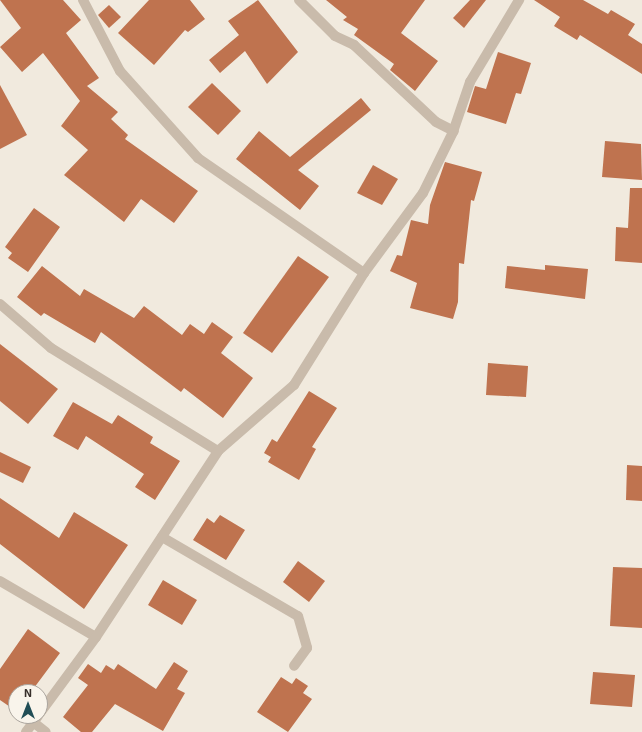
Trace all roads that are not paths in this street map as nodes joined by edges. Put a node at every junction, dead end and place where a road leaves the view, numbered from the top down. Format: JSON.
{"nodes":[{"id":1,"x":83,"y":0,"type":"edge"},
{"id":2,"x":299,"y":0,"type":"edge"},
{"id":3,"x":519,"y":0,"type":"edge"},
{"id":4,"x":454,"y":131,"type":"junction"},
{"id":5,"x":364,"y":273,"type":"junction"},
{"id":6,"x":0,"y":304,"type":"edge"},
{"id":7,"x":218,"y":451,"type":"junction"},
{"id":8,"x":162,"y":537,"type":"junction"},
{"id":9,"x":0,"y":581,"type":"edge"},
{"id":10,"x":96,"y":637,"type":"junction"},
{"id":11,"x":294,"y":666,"type":"dead end"},
{"id":12,"x":48,"y":702,"type":"edge"},
{"id":13,"x":39,"y":724,"type":"edge"},
{"id":14,"x":46,"y":732,"type":"edge"}],
"edges":[{"from":1,"to":5,"type":"street"},
{"from":2,"to":4,"type":"street"},
{"from":3,"to":4,"type":"street"},
{"from":4,"to":5,"type":"street"},
{"from":5,"to":7,"type":"street"},
{"from":6,"to":7,"type":"street"},
{"from":7,"to":8,"type":"street"},
{"from":8,"to":10,"type":"street"},
{"from":8,"to":11,"type":"street"},
{"from":9,"to":10,"type":"street"},
{"from":10,"to":12,"type":"street"},
{"from":13,"to":14,"type":"street"}]}
